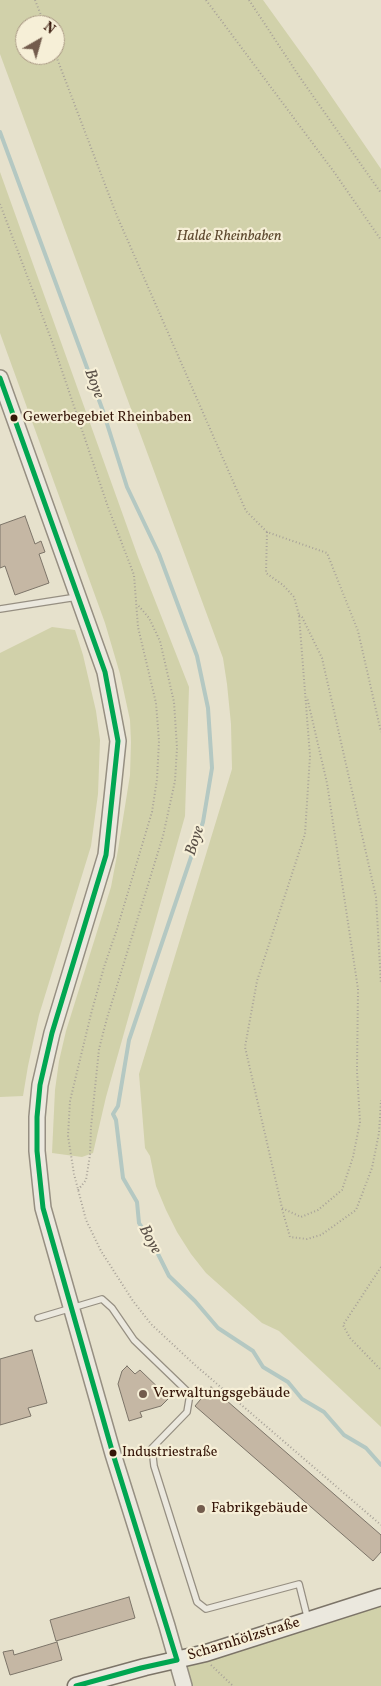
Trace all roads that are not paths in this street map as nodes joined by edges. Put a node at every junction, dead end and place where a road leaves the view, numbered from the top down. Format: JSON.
{"nodes":[{"id":1,"x":0,"y":378,"type":"edge"},
{"id":2,"x":3,"y":394,"type":"edge"},
{"id":3,"x":78,"y":597,"type":"junction"},
{"id":4,"x":0,"y":609,"type":"edge"},
{"id":5,"x":71,"y":1308,"type":"junction"},
{"id":6,"x":38,"y":1318,"type":"dead end"},
{"id":7,"x":381,"y":1597,"type":"edge"},
{"id":8,"x":308,"y":1620,"type":"junction"},
{"id":9,"x":177,"y":1660,"type":"junction"},
{"id":10,"x":76,"y":1686,"type":"edge"},
{"id":11,"x":184,"y":1686,"type":"edge"}],
"edges":[{"from":1,"to":2,"type":"street"},
{"from":2,"to":3,"type":"street"},
{"from":3,"to":4,"type":"lane"},
{"from":3,"to":5,"type":"street"},
{"from":5,"to":6,"type":"lane"},
{"from":5,"to":8,"type":"lane"},
{"from":5,"to":9,"type":"street"},
{"from":7,"to":8,"type":"main road","name":"Scharnhölzstraße"},
{"from":8,"to":9,"type":"main road","name":"Scharnhölzstraße"},
{"from":9,"to":10,"type":"main road","name":"Scharnhölzstraße"},
{"from":9,"to":11,"type":"street"}]}
